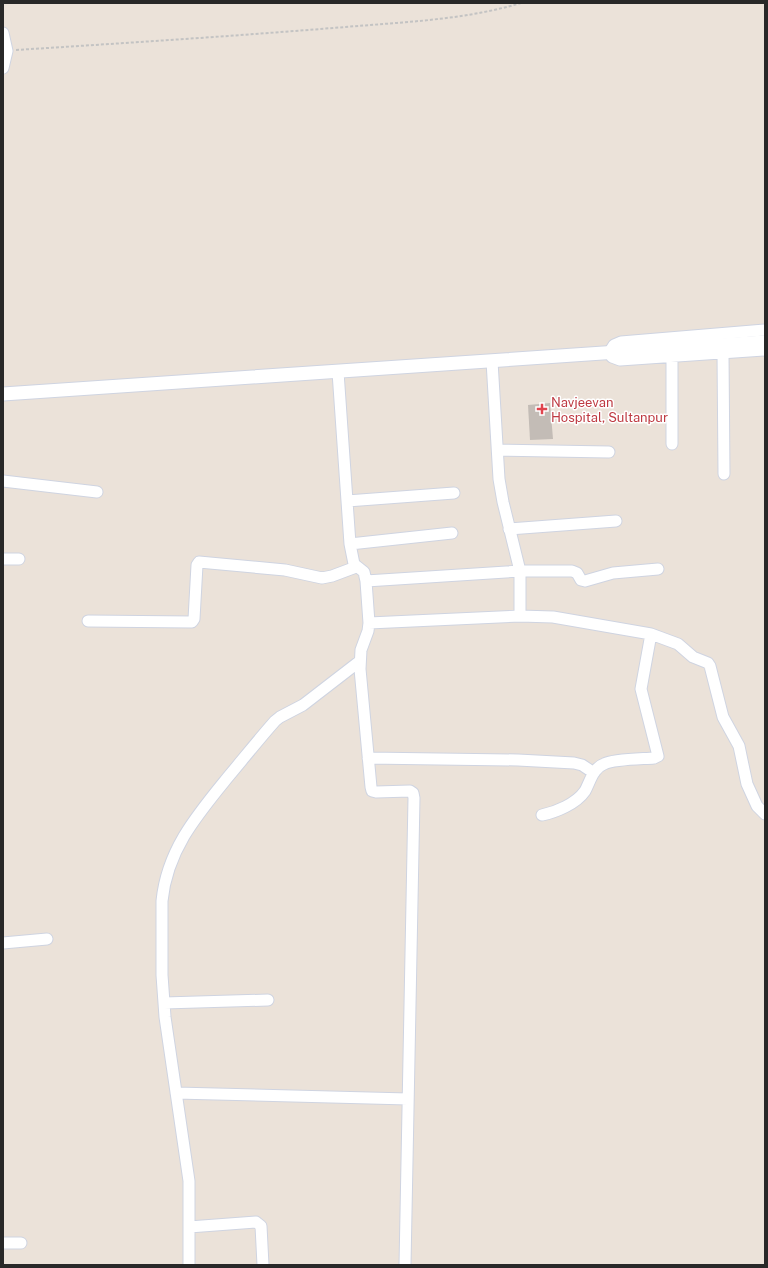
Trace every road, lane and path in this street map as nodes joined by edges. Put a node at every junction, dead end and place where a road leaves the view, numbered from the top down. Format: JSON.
{"nodes":[{"id":1,"x":521,"y":3,"type":"edge"},
{"id":2,"x":3,"y":33,"type":"edge"},
{"id":3,"x":7,"y":51,"type":"junction"},
{"id":4,"x":3,"y":68,"type":"edge"},
{"id":5,"x":765,"y":330,"type":"edge"},
{"id":6,"x":765,"y":342,"type":"edge"},
{"id":7,"x":765,"y":350,"type":"edge"},
{"id":8,"x":609,"y":353,"type":"junction"},
{"id":9,"x":723,"y":353,"type":"junction"},
{"id":10,"x":672,"y":356,"type":"junction"},
{"id":11,"x":492,"y":361,"type":"junction"},
{"id":12,"x":338,"y":372,"type":"junction"},
{"id":13,"x":3,"y":394,"type":"edge"},
{"id":14,"x":672,"y":444,"type":"dead end"},
{"id":15,"x":498,"y":450,"type":"junction"},
{"id":16,"x":609,"y":452,"type":"dead end"},
{"id":17,"x":724,"y":474,"type":"dead end"},
{"id":18,"x":3,"y":481,"type":"edge"},
{"id":19,"x":97,"y":492,"type":"dead end"},
{"id":20,"x":454,"y":493,"type":"dead end"},
{"id":21,"x":347,"y":501,"type":"junction"},
{"id":22,"x":616,"y":521,"type":"dead end"},
{"id":23,"x":509,"y":529,"type":"junction"},
{"id":24,"x":452,"y":533,"type":"dead end"},
{"id":25,"x":350,"y":544,"type":"junction"},
{"id":26,"x":3,"y":559,"type":"edge"},
{"id":27,"x":19,"y":559,"type":"dead end"},
{"id":28,"x":356,"y":567,"type":"junction"},
{"id":29,"x":658,"y":569,"type":"dead end"},
{"id":30,"x":520,"y":571,"type":"junction"},
{"id":31,"x":366,"y":581,"type":"junction"},
{"id":32,"x":520,"y":616,"type":"junction"},
{"id":33,"x":88,"y":621,"type":"dead end"},
{"id":34,"x":369,"y":624,"type":"junction"},
{"id":35,"x":651,"y":634,"type":"junction"},
{"id":36,"x":360,"y":661,"type":"junction"},
{"id":37,"x":368,"y":758,"type":"junction"},
{"id":38,"x":594,"y":773,"type":"junction"},
{"id":39,"x":765,"y":814,"type":"edge"},
{"id":40,"x":542,"y":815,"type":"dead end"},
{"id":41,"x":47,"y":939,"type":"dead end"},
{"id":42,"x":3,"y":944,"type":"edge"},
{"id":43,"x":268,"y":1000,"type":"dead end"},
{"id":44,"x":164,"y":1003,"type":"junction"},
{"id":45,"x":176,"y":1093,"type":"junction"},
{"id":46,"x":408,"y":1099,"type":"junction"},
{"id":47,"x":189,"y":1226,"type":"junction"},
{"id":48,"x":3,"y":1243,"type":"edge"},
{"id":49,"x":21,"y":1243,"type":"dead end"},
{"id":50,"x":189,"y":1265,"type":"edge"},
{"id":51,"x":263,"y":1265,"type":"edge"},
{"id":52,"x":405,"y":1265,"type":"edge"}],
"edges":[{"from":1,"to":3,"type":"path"},
{"from":2,"to":3,"type":"street"},
{"from":3,"to":4,"type":"street"},
{"from":5,"to":8,"type":"street"},
{"from":6,"to":8,"type":"street"},
{"from":7,"to":9,"type":"street"},
{"from":8,"to":10,"type":"street"},
{"from":8,"to":11,"type":"street"},
{"from":9,"to":10,"type":"street"},
{"from":9,"to":17,"type":"street"},
{"from":10,"to":14,"type":"street"},
{"from":11,"to":12,"type":"street"},
{"from":11,"to":15,"type":"street"},
{"from":12,"to":13,"type":"street"},
{"from":12,"to":21,"type":"street"},
{"from":15,"to":16,"type":"street"},
{"from":15,"to":23,"type":"street"},
{"from":18,"to":19,"type":"street"},
{"from":20,"to":21,"type":"street"},
{"from":21,"to":25,"type":"street"},
{"from":22,"to":23,"type":"street"},
{"from":23,"to":30,"type":"street"},
{"from":24,"to":25,"type":"street"},
{"from":25,"to":28,"type":"street"},
{"from":26,"to":27,"type":"street"},
{"from":28,"to":31,"type":"street"},
{"from":28,"to":33,"type":"street"},
{"from":29,"to":30,"type":"street"},
{"from":30,"to":31,"type":"street"},
{"from":30,"to":32,"type":"street"},
{"from":31,"to":34,"type":"street"},
{"from":32,"to":34,"type":"street"},
{"from":32,"to":35,"type":"street"},
{"from":34,"to":36,"type":"street"},
{"from":35,"to":38,"type":"street"},
{"from":35,"to":39,"type":"street"},
{"from":36,"to":37,"type":"street"},
{"from":36,"to":44,"type":"street"},
{"from":37,"to":38,"type":"street"},
{"from":37,"to":46,"type":"street"},
{"from":38,"to":40,"type":"street"},
{"from":41,"to":42,"type":"street"},
{"from":43,"to":44,"type":"street"},
{"from":44,"to":45,"type":"street"},
{"from":45,"to":46,"type":"street"},
{"from":45,"to":47,"type":"street"},
{"from":46,"to":52,"type":"street"},
{"from":47,"to":50,"type":"street"},
{"from":47,"to":51,"type":"street"},
{"from":48,"to":49,"type":"street"}]}
